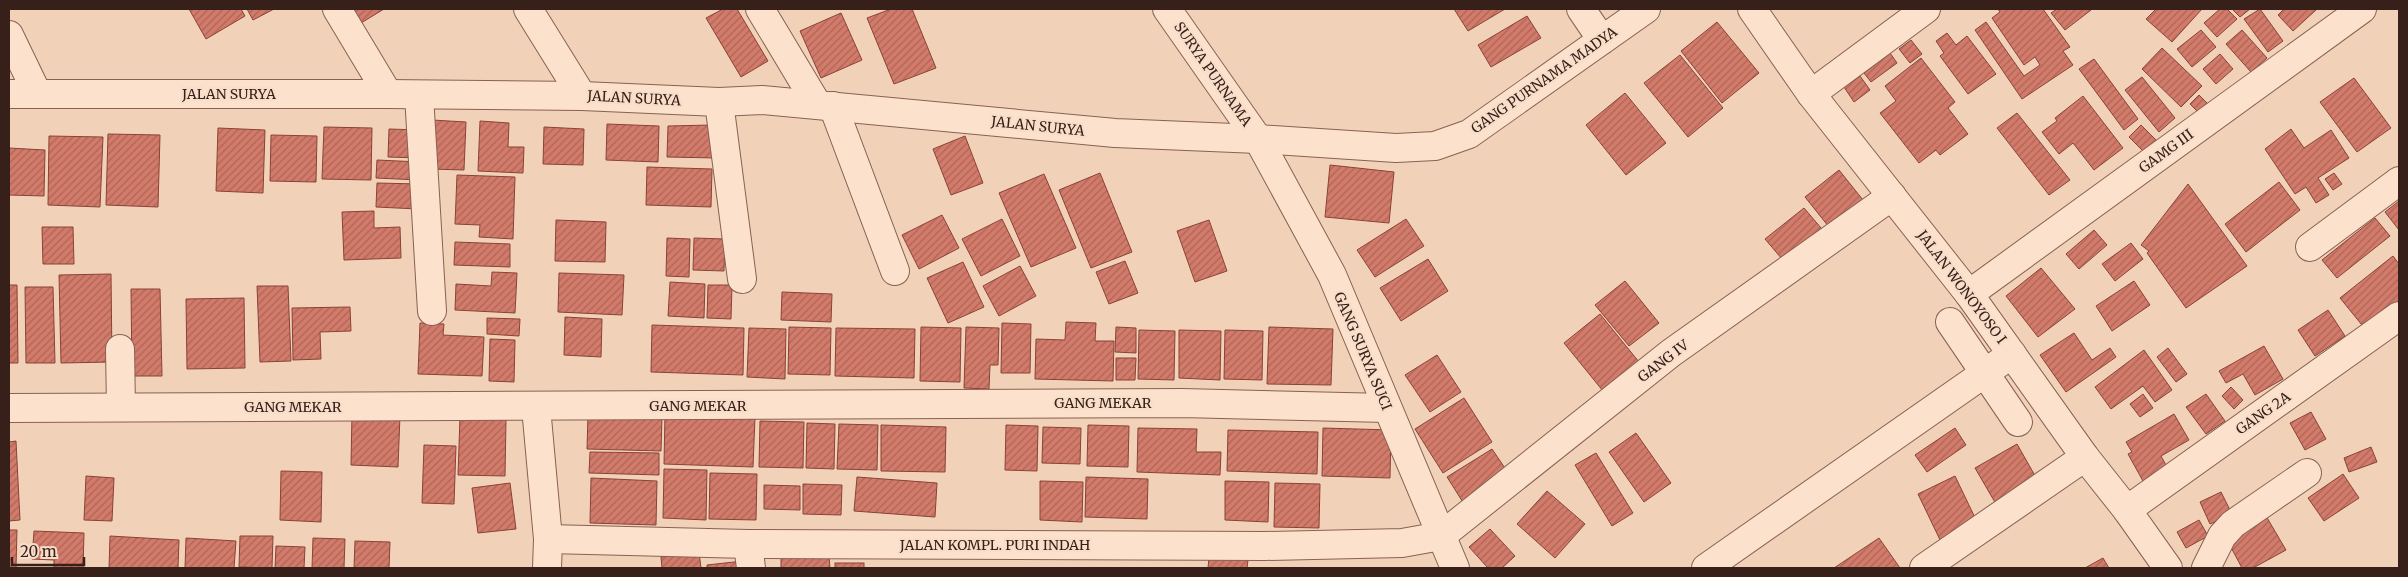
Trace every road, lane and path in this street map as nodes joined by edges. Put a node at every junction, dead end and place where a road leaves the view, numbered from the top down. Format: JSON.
{"nodes":[{"id":1,"x":337,"y":9,"type":"edge"},
{"id":2,"x":528,"y":9,"type":"edge"},
{"id":3,"x":760,"y":9,"type":"edge"},
{"id":4,"x":1167,"y":9,"type":"edge"},
{"id":5,"x":1581,"y":9,"type":"edge"},
{"id":6,"x":1646,"y":9,"type":"edge"},
{"id":7,"x":1752,"y":9,"type":"edge"},
{"id":8,"x":1926,"y":9,"type":"edge"},
{"id":9,"x":2358,"y":10,"type":"edge"},
{"id":10,"x":9,"y":36,"type":"edge"},
{"id":11,"x":1602,"y":40,"type":"junction"},
{"id":12,"x":37,"y":93,"type":"junction"},
{"id":13,"x":9,"y":94,"type":"edge"},
{"id":14,"x":388,"y":94,"type":"junction"},
{"id":15,"x":1811,"y":94,"type":"junction"},
{"id":16,"x":419,"y":95,"type":"junction"},
{"id":17,"x":582,"y":96,"type":"junction"},
{"id":18,"x":719,"y":102,"type":"junction"},
{"id":19,"x":825,"y":105,"type":"junction"},
{"id":20,"x":1258,"y":139,"type":"junction"},
{"id":21,"x":2399,"y":181,"type":"edge"},
{"id":22,"x":1892,"y":196,"type":"junction"},
{"id":23,"x":2310,"y":247,"type":"dead end"},
{"id":24,"x":894,"y":271,"type":"dead end"},
{"id":25,"x":742,"y":280,"type":"dead end"},
{"id":26,"x":1969,"y":294,"type":"junction"},
{"id":27,"x":432,"y":311,"type":"dead end"},
{"id":28,"x":2399,"y":316,"type":"edge"},
{"id":29,"x":1950,"y":322,"type":"dead end"},
{"id":30,"x":120,"y":349,"type":"dead end"},
{"id":31,"x":2012,"y":354,"type":"junction"},
{"id":32,"x":1985,"y":373,"type":"junction"},
{"id":33,"x":536,"y":407,"type":"junction"},
{"id":34,"x":9,"y":408,"type":"edge"},
{"id":35,"x":121,"y":408,"type":"junction"},
{"id":36,"x":1386,"y":408,"type":"junction"},
{"id":37,"x":2018,"y":422,"type":"dead end"},
{"id":38,"x":2085,"y":456,"type":"junction"},
{"id":39,"x":2307,"y":473,"type":"dead end"},
{"id":40,"x":2127,"y":510,"type":"junction"},
{"id":41,"x":1441,"y":536,"type":"junction"},
{"id":42,"x":548,"y":539,"type":"junction"},
{"id":43,"x":749,"y":556,"type":"edge"},
{"id":44,"x":1265,"y":557,"type":"edge"},
{"id":45,"x":547,"y":568,"type":"edge"},
{"id":46,"x":1456,"y":568,"type":"edge"},
{"id":47,"x":1706,"y":568,"type":"edge"},
{"id":48,"x":1924,"y":568,"type":"edge"},
{"id":49,"x":2168,"y":568,"type":"edge"},
{"id":50,"x":2206,"y":568,"type":"edge"}],
"edges":[{"from":1,"to":14,"type":"street"},
{"from":2,"to":17,"type":"street"},
{"from":3,"to":19,"type":"street"},
{"from":4,"to":20,"type":"street","name":"SURYA PURNAMA"},
{"from":5,"to":11,"type":"street"},
{"from":6,"to":11,"type":"street","name":"GANG PURNAMA MADYA"},
{"from":7,"to":15,"type":"street","name":"JALAN WONOYOSO I"},
{"from":8,"to":15,"type":"street"},
{"from":9,"to":26,"type":"street","name":"GAMG III"},
{"from":10,"to":12,"type":"street"},
{"from":11,"to":20,"type":"street","name":"GANG PURNAMA MADYA"},
{"from":12,"to":13,"type":"street","name":"JALAN SURYA"},
{"from":12,"to":14,"type":"street","name":"JALAN SURYA"},
{"from":14,"to":16,"type":"street","name":"JALAN SURYA"},
{"from":15,"to":22,"type":"street","name":"JALAN WONOYOSO I"},
{"from":16,"to":17,"type":"street","name":"JALAN SURYA"},
{"from":16,"to":27,"type":"street"},
{"from":17,"to":18,"type":"street","name":"JALAN SURYA"},
{"from":18,"to":19,"type":"street","name":"JALAN SURYA"},
{"from":18,"to":25,"type":"street"},
{"from":19,"to":20,"type":"street","name":"JALAN SURYA"},
{"from":19,"to":24,"type":"street"},
{"from":20,"to":36,"type":"street","name":"GANG SURYA SUCI"},
{"from":21,"to":23,"type":"street"},
{"from":22,"to":26,"type":"street","name":"JALAN WONOYOSO I"},
{"from":22,"to":41,"type":"street","name":"GANG IV"},
{"from":26,"to":31,"type":"street","name":"JALAN WONOYOSO I"},
{"from":28,"to":40,"type":"street","name":"GANG 2A"},
{"from":29,"to":32,"type":"street"},
{"from":30,"to":35,"type":"street"},
{"from":31,"to":32,"type":"street"},
{"from":31,"to":38,"type":"street","name":"JALAN WONOYOSO I"},
{"from":32,"to":37,"type":"street"},
{"from":32,"to":47,"type":"street"},
{"from":33,"to":35,"type":"street","name":"GANG MEKAR"},
{"from":33,"to":36,"type":"street","name":"GANG MEKAR"},
{"from":33,"to":42,"type":"street"},
{"from":34,"to":35,"type":"street","name":"GANG MEKAR"},
{"from":36,"to":41,"type":"street","name":"GANG SURYA SUCI"},
{"from":38,"to":40,"type":"street","name":"JALAN WONOYOSO I"},
{"from":38,"to":48,"type":"street"},
{"from":39,"to":50,"type":"street"},
{"from":40,"to":49,"type":"street","name":"JALAN WONOYOSO I"},
{"from":41,"to":44,"type":"street","name":"JALAN KOMPL. PURI INDAH"},
{"from":41,"to":46,"type":"street","name":"GANG SURYA SUCI"},
{"from":42,"to":43,"type":"street","name":"JALAN KOMPL. PURI INDAH"},
{"from":42,"to":45,"type":"street"},
{"from":43,"to":44,"type":"street","name":"JALAN KOMPL. PURI INDAH"}]}
